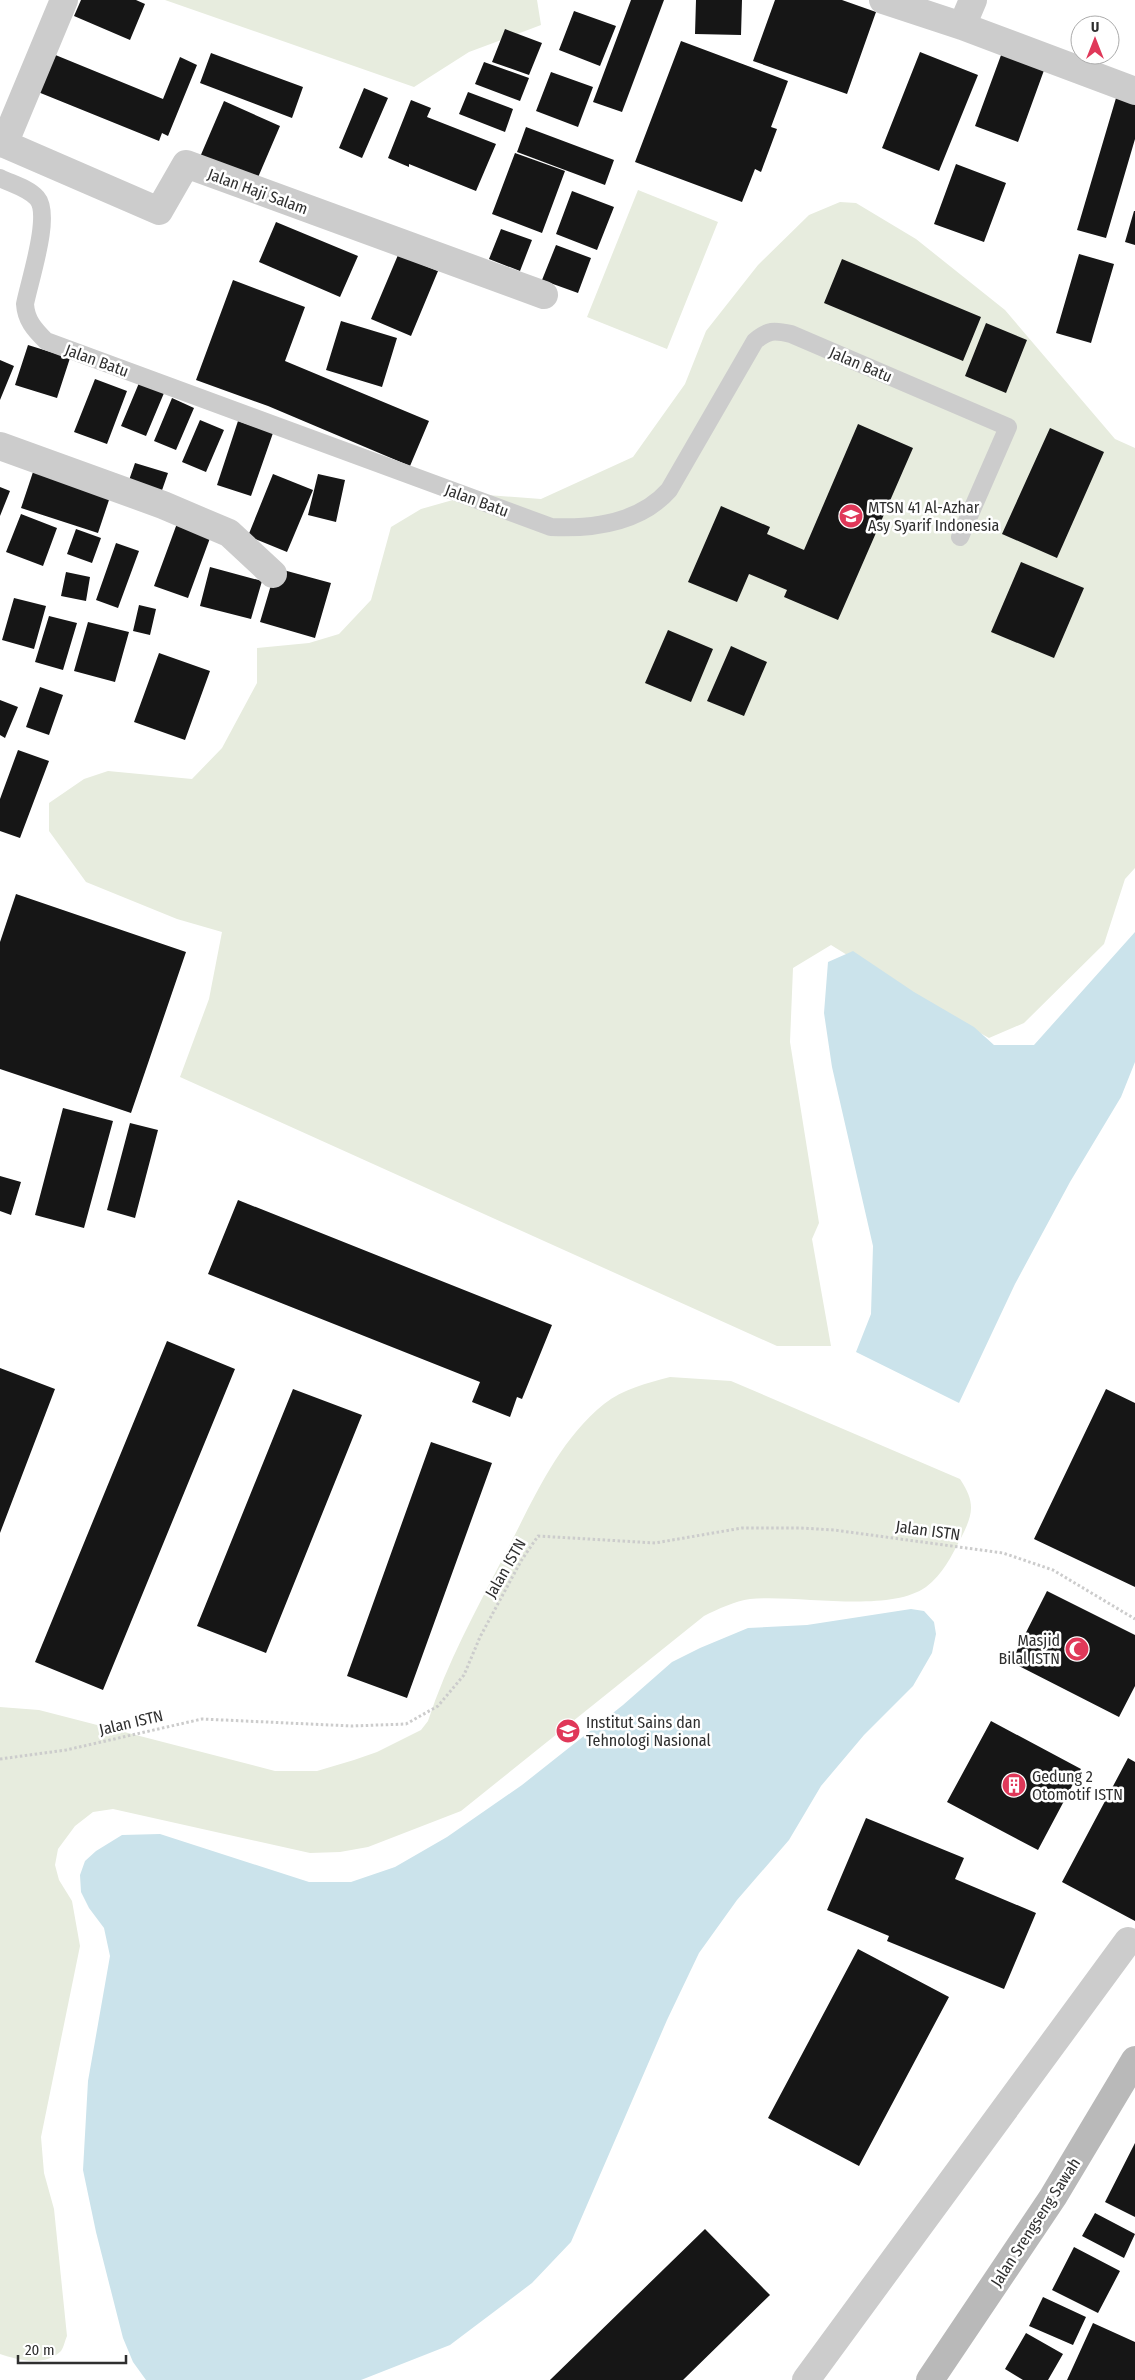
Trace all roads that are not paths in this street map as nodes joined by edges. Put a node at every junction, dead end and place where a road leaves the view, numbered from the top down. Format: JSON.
{"nodes":[{"id":1,"x":64,"y":0,"type":"edge"},
{"id":2,"x":883,"y":0,"type":"edge"},
{"id":3,"x":973,"y":0,"type":"edge"},
{"id":4,"x":962,"y":26,"type":"junction"},
{"id":5,"x":1135,"y":91,"type":"edge"},
{"id":6,"x":2,"y":143,"type":"edge"},
{"id":7,"x":0,"y":178,"type":"edge"},
{"id":8,"x":544,"y":295,"type":"dead end"},
{"id":9,"x":0,"y":446,"type":"edge"},
{"id":10,"x":960,"y":537,"type":"dead end"},
{"id":11,"x":273,"y":574,"type":"dead end"},
{"id":12,"x":1128,"y":1941,"type":"dead end"},
{"id":13,"x":1135,"y":2060,"type":"edge"},
{"id":14,"x":806,"y":2380,"type":"edge"},
{"id":15,"x":930,"y":2380,"type":"edge"}],
"edges":[{"from":1,"to":6,"type":"street"},
{"from":2,"to":4,"type":"street"},
{"from":3,"to":4,"type":"street"},
{"from":4,"to":5,"type":"street"},
{"from":6,"to":8,"type":"street","name":"Jalan Haji Salam"},
{"from":7,"to":10,"type":"lane","name":"Jalan Batu"},
{"from":9,"to":11,"type":"street"},
{"from":12,"to":14,"type":"street"},
{"from":13,"to":15,"type":"street","name":"Jalan Srengseng Sawah"}]}
